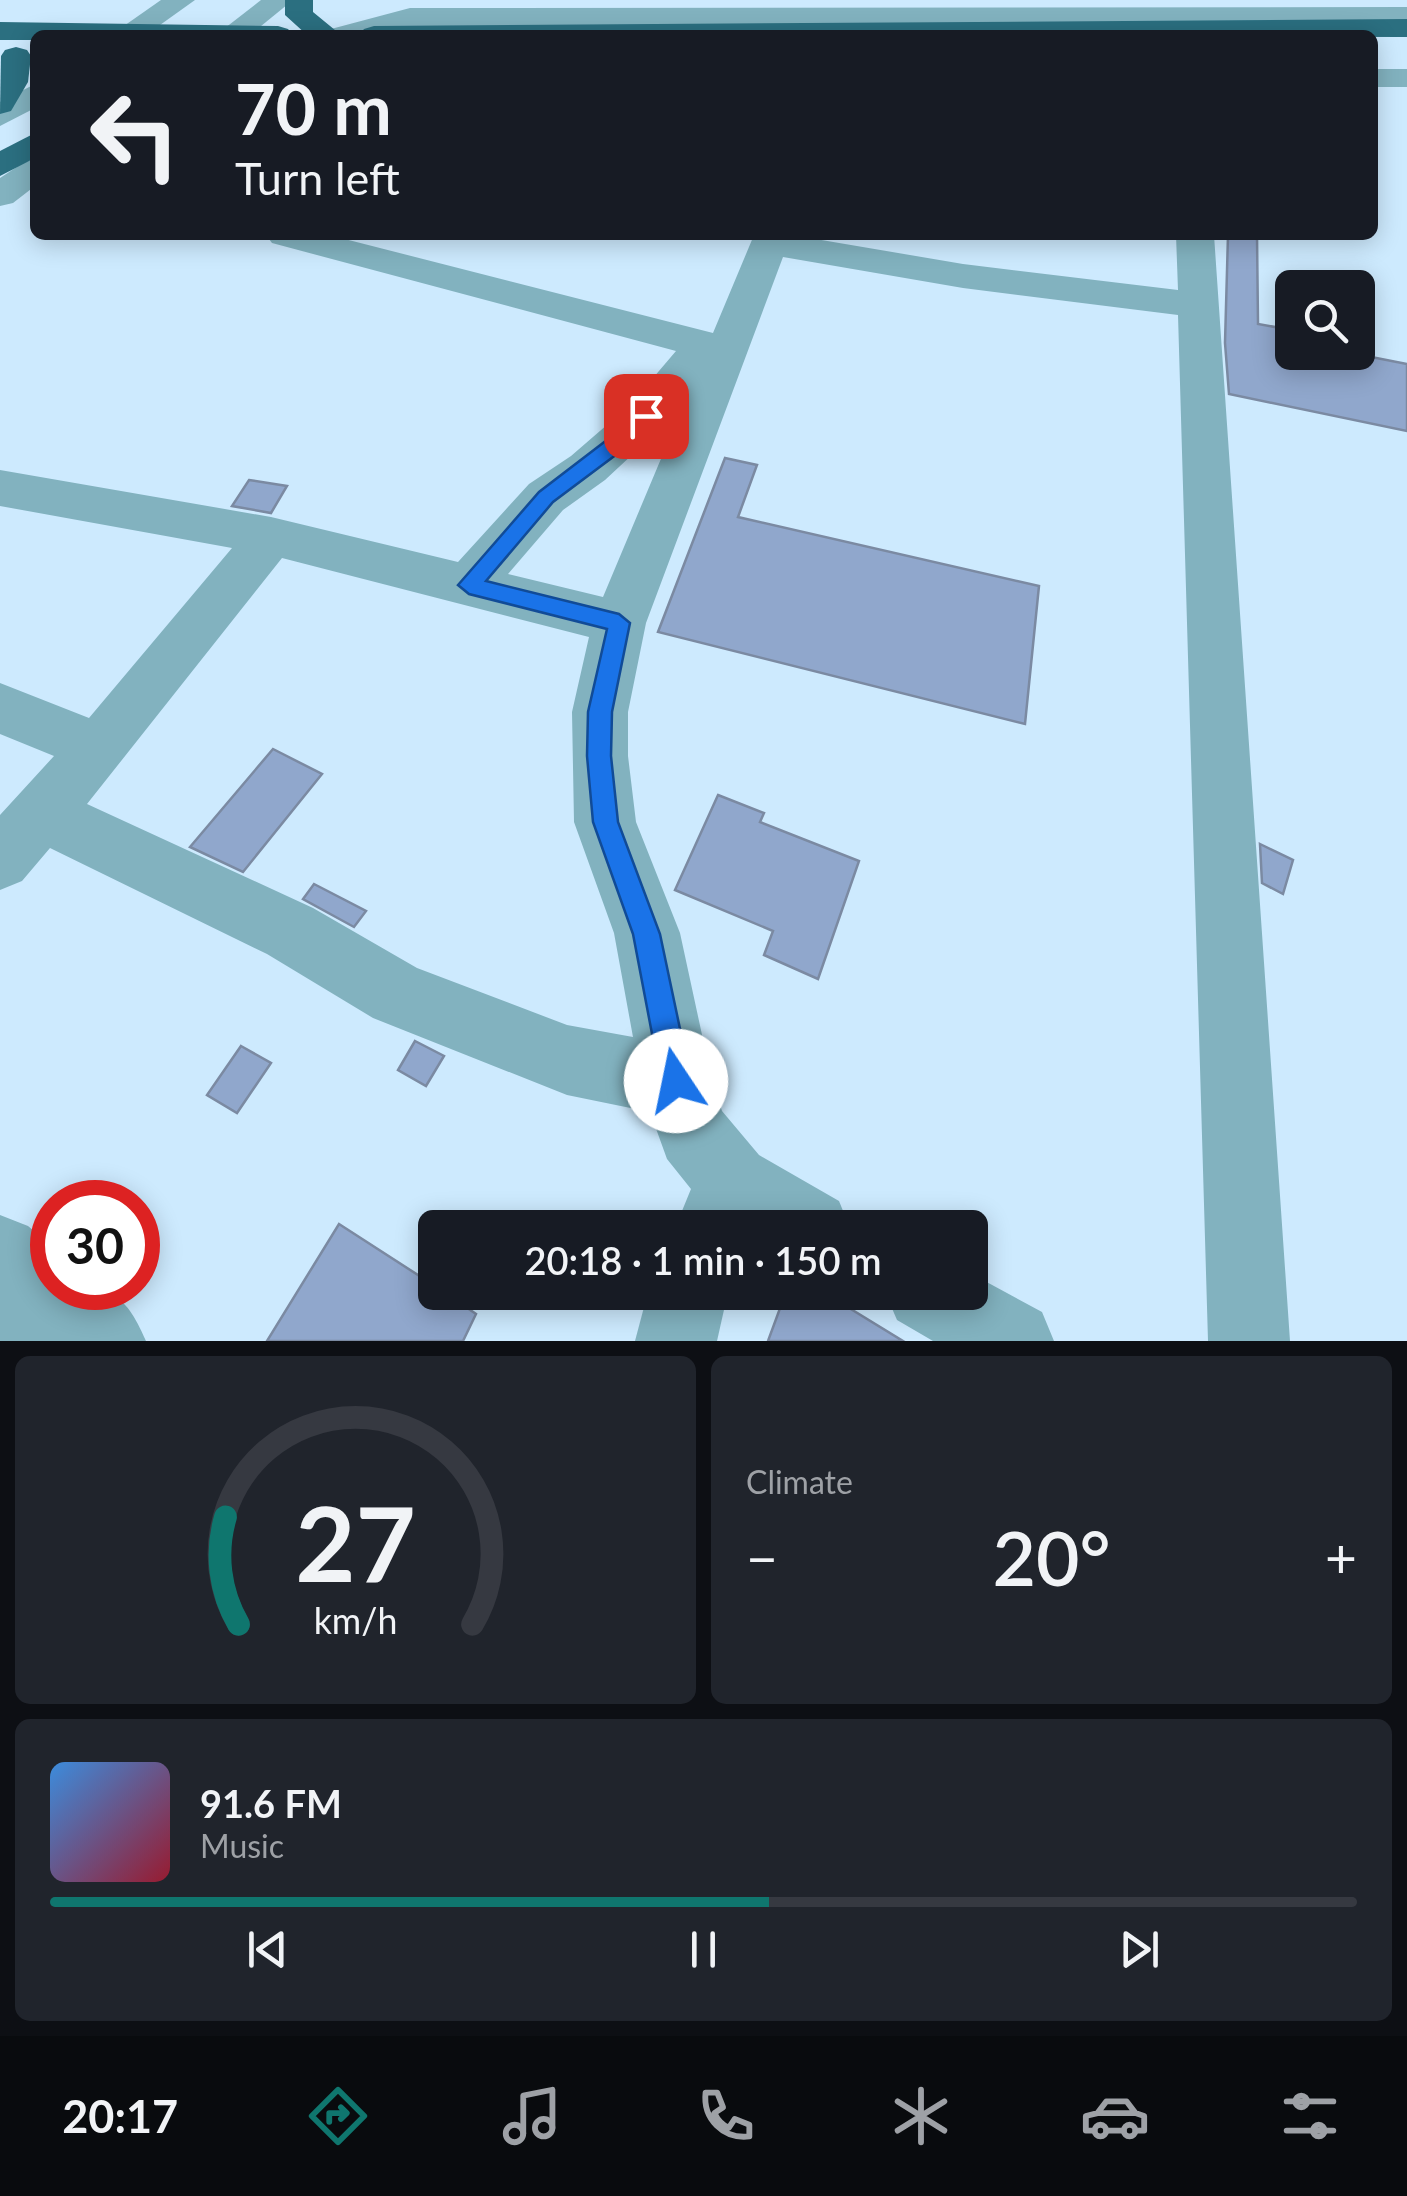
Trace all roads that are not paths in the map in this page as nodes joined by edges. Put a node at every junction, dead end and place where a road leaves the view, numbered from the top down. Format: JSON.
{"nodes":[{"id":1,"x":181,"y":0,"type":"edge"},
{"id":2,"x":211,"y":0,"type":"edge"},
{"id":3,"x":244,"y":0,"type":"edge"},
{"id":4,"x":280,"y":0,"type":"edge"},
{"id":5,"x":298,"y":0,"type":"edge"},
{"id":6,"x":1110,"y":8,"type":"edge"},
{"id":7,"x":1178,"y":8,"type":"edge"},
{"id":8,"x":1407,"y":16,"type":"edge"},
{"id":9,"x":1407,"y":28,"type":"edge"},
{"id":10,"x":142,"y":30,"type":"edge"},
{"id":11,"x":146,"y":30,"type":"edge"},
{"id":12,"x":200,"y":30,"type":"edge"},
{"id":13,"x":238,"y":30,"type":"edge"},
{"id":14,"x":320,"y":30,"type":"edge"},
{"id":15,"x":360,"y":30,"type":"edge"},
{"id":16,"x":1075,"y":30,"type":"edge"},
{"id":17,"x":12,"y":43,"type":"edge"},
{"id":18,"x":1378,"y":62,"type":"edge"},
{"id":19,"x":1407,"y":62,"type":"edge"},
{"id":20,"x":1378,"y":78,"type":"edge"},
{"id":21,"x":1407,"y":78,"type":"edge"},
{"id":22,"x":30,"y":97,"type":"edge"},
{"id":23,"x":0,"y":104,"type":"edge"},
{"id":24,"x":0,"y":116,"type":"edge"},
{"id":25,"x":30,"y":120,"type":"edge"},
{"id":26,"x":0,"y":140,"type":"edge"},
{"id":27,"x":30,"y":145,"type":"edge"},
{"id":28,"x":0,"y":166,"type":"edge"},
{"id":29,"x":30,"y":174,"type":"edge"},
{"id":30,"x":0,"y":195,"type":"edge"},
{"id":31,"x":304,"y":240,"type":"edge"},
{"id":32,"x":772,"y":240,"type":"edge"},
{"id":33,"x":1196,"y":240,"type":"edge"},
{"id":34,"x":1202,"y":305,"type":"junction"},
{"id":35,"x":714,"y":348,"type":"junction"},
{"id":36,"x":0,"y":488,"type":"edge"},
{"id":37,"x":271,"y":536,"type":"junction"},
{"id":38,"x":469,"y":585,"type":"junction"},
{"id":39,"x":619,"y":623,"type":"junction"},
{"id":40,"x":0,"y":708,"type":"edge"},
{"id":41,"x":98,"y":748,"type":"junction"},
{"id":42,"x":20,"y":836,"type":"edge"},
{"id":43,"x":676,"y":1081,"type":"junction"},
{"id":44,"x":723,"y":1204,"type":"edge"},
{"id":45,"x":684,"y":1310,"type":"edge"},
{"id":46,"x":957,"y":1310,"type":"edge"},
{"id":47,"x":676,"y":1341,"type":"edge"},
{"id":48,"x":1013,"y":1341,"type":"edge"},
{"id":49,"x":1249,"y":1341,"type":"edge"}],
"edges":[{"from":1,"to":10,"type":"street"},
{"from":2,"to":11,"type":"highway"},
{"from":3,"to":12,"type":"highway"},
{"from":4,"to":13,"type":"street"},
{"from":5,"to":14,"type":"highway"},
{"from":6,"to":7,"type":"street"},
{"from":6,"to":15,"type":"street"},
{"from":7,"to":8,"type":"street"},
{"from":9,"to":16,"type":"highway"},
{"from":17,"to":23,"type":"highway"},
{"from":18,"to":19,"type":"highway"},
{"from":20,"to":21,"type":"street"},
{"from":22,"to":24,"type":"street"},
{"from":25,"to":26,"type":"highway"},
{"from":27,"to":28,"type":"highway"},
{"from":29,"to":30,"type":"street"},
{"from":31,"to":35,"type":"street"},
{"from":32,"to":34,"type":"street"},
{"from":32,"to":35,"type":"street"},
{"from":33,"to":34,"type":"street"},
{"from":34,"to":49,"type":"street"},
{"from":35,"to":38,"type":"street"},
{"from":35,"to":39,"type":"street"},
{"from":36,"to":37,"type":"street"},
{"from":37,"to":38,"type":"street"},
{"from":37,"to":41,"type":"street"},
{"from":38,"to":39,"type":"street"},
{"from":39,"to":43,"type":"street"},
{"from":40,"to":41,"type":"street"},
{"from":41,"to":42,"type":"street"},
{"from":42,"to":43,"type":"street"},
{"from":43,"to":44,"type":"street"},
{"from":45,"to":47,"type":"street"},
{"from":46,"to":48,"type":"street"}]}
